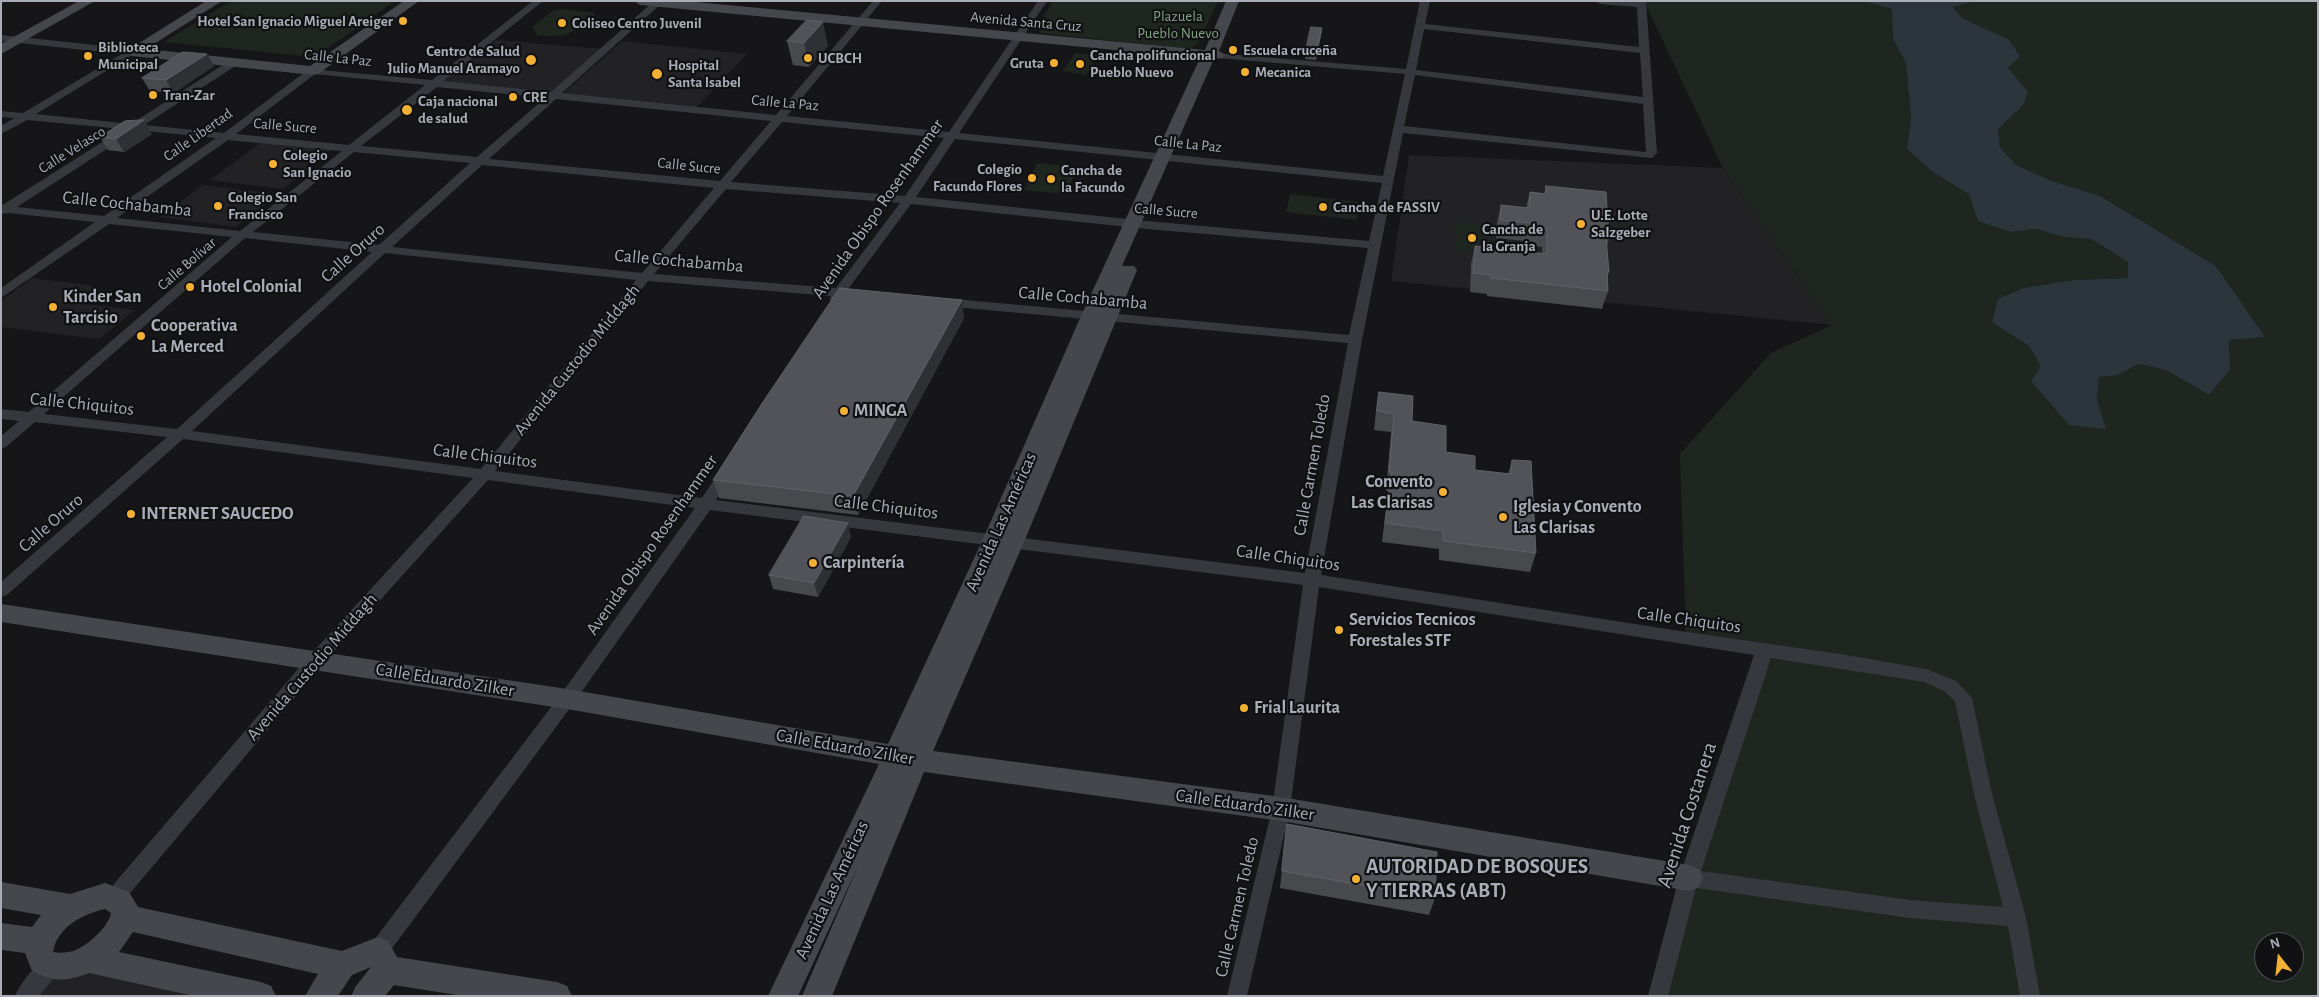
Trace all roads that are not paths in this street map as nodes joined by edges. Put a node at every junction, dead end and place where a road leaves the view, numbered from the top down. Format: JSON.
{"nodes":[{"id":1,"x":89,"y":1,"type":"edge"},
{"id":2,"x":216,"y":1,"type":"edge"},
{"id":3,"x":413,"y":1,"type":"edge"},
{"id":4,"x":539,"y":1,"type":"edge"},
{"id":5,"x":640,"y":1,"type":"edge"},
{"id":6,"x":878,"y":1,"type":"edge"},
{"id":7,"x":1043,"y":1,"type":"edge"},
{"id":8,"x":1233,"y":1,"type":"edge"},
{"id":9,"x":1425,"y":1,"type":"edge"},
{"id":10,"x":1600,"y":1,"type":"edge"},
{"id":11,"x":659,"y":2,"type":"edge"},
{"id":12,"x":1642,"y":3,"type":"edge"},
{"id":13,"x":860,"y":23,"type":"junction"},
{"id":14,"x":1420,"y":26,"type":"junction"},
{"id":15,"x":1,"y":38,"type":"edge"},
{"id":16,"x":1021,"y":38,"type":"junction"},
{"id":17,"x":18,"y":40,"type":"junction"},
{"id":18,"x":1,"y":50,"type":"edge"},
{"id":19,"x":1645,"y":51,"type":"junction"},
{"id":20,"x":132,"y":52,"type":"junction"},
{"id":21,"x":1214,"y":52,"type":"junction"},
{"id":22,"x":233,"y":63,"type":"junction"},
{"id":23,"x":313,"y":71,"type":"junction"},
{"id":24,"x":1411,"y":72,"type":"junction"},
{"id":25,"x":431,"y":84,"type":"junction"},
{"id":26,"x":552,"y":96,"type":"junction"},
{"id":27,"x":1648,"y":101,"type":"junction"},
{"id":28,"x":1,"y":114,"type":"edge"},
{"id":29,"x":24,"y":116,"type":"junction"},
{"id":30,"x":781,"y":119,"type":"junction"},
{"id":31,"x":136,"y":127,"type":"junction"},
{"id":32,"x":1398,"y":129,"type":"junction"},
{"id":33,"x":1,"y":131,"type":"edge"},
{"id":34,"x":953,"y":134,"type":"junction"},
{"id":35,"x":226,"y":136,"type":"junction"},
{"id":36,"x":352,"y":147,"type":"junction"},
{"id":37,"x":1169,"y":158,"type":"junction"},
{"id":38,"x":480,"y":161,"type":"junction"},
{"id":39,"x":1387,"y":180,"type":"junction"},
{"id":40,"x":724,"y":184,"type":"junction"},
{"id":41,"x":908,"y":200,"type":"junction"},
{"id":42,"x":3,"y":211,"type":"edge"},
{"id":43,"x":105,"y":220,"type":"junction"},
{"id":44,"x":1141,"y":224,"type":"junction"},
{"id":45,"x":244,"y":234,"type":"junction"},
{"id":46,"x":1373,"y":244,"type":"junction"},
{"id":47,"x":384,"y":249,"type":"junction"},
{"id":48,"x":645,"y":277,"type":"junction"},
{"id":49,"x":840,"y":292,"type":"junction"},
{"id":50,"x":1,"y":294,"type":"edge"},
{"id":51,"x":869,"y":295,"type":"edge"},
{"id":52,"x":927,"y":300,"type":"edge"},
{"id":53,"x":830,"y":308,"type":"edge"},
{"id":54,"x":1099,"y":317,"type":"junction"},
{"id":55,"x":1355,"y":340,"type":"junction"},
{"id":56,"x":1,"y":414,"type":"edge"},
{"id":57,"x":33,"y":418,"type":"junction"},
{"id":58,"x":180,"y":434,"type":"junction"},
{"id":59,"x":1,"y":444,"type":"edge"},
{"id":60,"x":732,"y":463,"type":"edge"},
{"id":61,"x":484,"y":474,"type":"junction"},
{"id":62,"x":706,"y":504,"type":"junction"},
{"id":63,"x":1003,"y":540,"type":"junction"},
{"id":64,"x":1312,"y":580,"type":"junction"},
{"id":65,"x":1,"y":591,"type":"edge"},
{"id":66,"x":1,"y":613,"type":"edge"},
{"id":67,"x":1765,"y":649,"type":"junction"},
{"id":68,"x":316,"y":660,"type":"junction"},
{"id":69,"x":567,"y":698,"type":"junction"},
{"id":70,"x":906,"y":757,"type":"junction"},
{"id":71,"x":1282,"y":809,"type":"junction"},
{"id":72,"x":1689,"y":878,"type":"junction"},
{"id":73,"x":1,"y":895,"type":"edge"},
{"id":74,"x":70,"y":906,"type":"junction"},
{"id":75,"x":120,"y":908,"type":"junction"},
{"id":76,"x":2016,"y":918,"type":"junction"},
{"id":77,"x":1,"y":936,"type":"edge"},
{"id":78,"x":45,"y":954,"type":"junction"},
{"id":79,"x":89,"y":959,"type":"junction"},
{"id":80,"x":383,"y":960,"type":"junction"},
{"id":81,"x":342,"y":965,"type":"junction"},
{"id":82,"x":25,"y":996,"type":"edge"},
{"id":83,"x":261,"y":996,"type":"edge"},
{"id":84,"x":320,"y":996,"type":"edge"},
{"id":85,"x":366,"y":996,"type":"edge"},
{"id":86,"x":557,"y":996,"type":"edge"},
{"id":87,"x":783,"y":996,"type":"edge"},
{"id":88,"x":817,"y":996,"type":"edge"},
{"id":89,"x":1237,"y":996,"type":"edge"},
{"id":90,"x":1658,"y":996,"type":"edge"},
{"id":91,"x":2030,"y":996,"type":"edge"}],
"edges":[{"from":1,"to":17,"type":"main road"},
{"from":2,"to":20,"type":"main road"},
{"from":3,"to":23,"type":"main road","name":"Calle Libertad"},
{"from":4,"to":25,"type":"street","name":"Calle Bolívar"},
{"from":5,"to":11,"type":"main road","name":"Avenida Santa Cruz"},
{"from":6,"to":13,"type":"street","name":"Avenida Custodio Middagh"},
{"from":7,"to":16,"type":"street","name":"Avenida Obispo Rosenhammer"},
{"from":8,"to":21,"type":"main road","name":"Avenida Las Américas"},
{"from":9,"to":14,"type":"street","name":"Calle Carmen Toledo"},
{"from":10,"to":12,"type":"street"},
{"from":11,"to":13,"type":"main road","name":"Avenida Santa Cruz"},
{"from":11,"to":26,"type":"street","name":"Calle Oruro"},
{"from":12,"to":19,"type":"street"},
{"from":13,"to":16,"type":"main road","name":"Avenida Santa Cruz"},
{"from":13,"to":30,"type":"street","name":"Avenida Custodio Middagh"},
{"from":14,"to":19,"type":"street"},
{"from":14,"to":24,"type":"street","name":"Calle Carmen Toledo"},
{"from":15,"to":17,"type":"street","name":"Calle La Paz"},
{"from":16,"to":21,"type":"main road","name":"Avenida Santa Cruz"},
{"from":16,"to":34,"type":"street","name":"Avenida Obispo Rosenhammer"},
{"from":17,"to":18,"type":"main road"},
{"from":17,"to":20,"type":"street","name":"Calle La Paz"},
{"from":19,"to":27,"type":"street"},
{"from":20,"to":22,"type":"main road","name":"Calle La Paz"},
{"from":20,"to":29,"type":"street"},
{"from":21,"to":24,"type":"street","name":"Avenida Santa Cruz"},
{"from":21,"to":37,"type":"main road","name":"Avenida Las Américas"},
{"from":22,"to":23,"type":"main road","name":"Calle La Paz"},
{"from":22,"to":31,"type":"street","name":"Calle Velasco"},
{"from":23,"to":25,"type":"street","name":"Calle La Paz"},
{"from":23,"to":35,"type":"street","name":"Calle Libertad"},
{"from":24,"to":27,"type":"street","name":"Avenida Santa Cruz"},
{"from":24,"to":32,"type":"street","name":"Calle Carmen Toledo"},
{"from":25,"to":26,"type":"street","name":"Calle La Paz"},
{"from":25,"to":36,"type":"street","name":"Calle Bolívar"},
{"from":26,"to":30,"type":"street","name":"Calle La Paz"},
{"from":26,"to":38,"type":"street","name":"Calle Oruro"},
{"from":27,"to":32,"type":"street"},
{"from":28,"to":29,"type":"street","name":"Calle Sucre"},
{"from":29,"to":31,"type":"street","name":"Calle Sucre"},
{"from":29,"to":33,"type":"street"},
{"from":30,"to":34,"type":"street","name":"Calle La Paz"},
{"from":30,"to":40,"type":"street","name":"Avenida Custodio Middagh"},
{"from":31,"to":35,"type":"street","name":"Calle Sucre"},
{"from":31,"to":42,"type":"street","name":"Calle Velasco"},
{"from":32,"to":39,"type":"street","name":"Calle Carmen Toledo"},
{"from":34,"to":37,"type":"street","name":"Calle La Paz"},
{"from":34,"to":41,"type":"street","name":"Avenida Obispo Rosenhammer"},
{"from":35,"to":36,"type":"street","name":"Calle Sucre"},
{"from":35,"to":43,"type":"street","name":"Calle Libertad"},
{"from":36,"to":38,"type":"street","name":"Calle Sucre"},
{"from":36,"to":45,"type":"street","name":"Calle Bolívar"},
{"from":37,"to":39,"type":"street","name":"Calle La Paz"},
{"from":37,"to":44,"type":"main road","name":"Avenida Las Américas"},
{"from":38,"to":40,"type":"street","name":"Calle Sucre"},
{"from":38,"to":47,"type":"street","name":"Calle Oruro"},
{"from":39,"to":46,"type":"street","name":"Calle Carmen Toledo"},
{"from":40,"to":41,"type":"street","name":"Calle Sucre"},
{"from":40,"to":48,"type":"street","name":"Avenida Custodio Middagh"},
{"from":41,"to":44,"type":"street","name":"Calle Sucre"},
{"from":41,"to":49,"type":"street","name":"Avenida Obispo Rosenhammer"},
{"from":42,"to":43,"type":"street","name":"Calle Cochabamba"},
{"from":43,"to":45,"type":"street","name":"Calle Cochabamba"},
{"from":43,"to":50,"type":"street","name":"Calle Libertad"},
{"from":44,"to":46,"type":"street","name":"Calle Sucre"},
{"from":44,"to":54,"type":"main road","name":"Avenida Las Américas"},
{"from":45,"to":47,"type":"street","name":"Calle Cochabamba"},
{"from":45,"to":57,"type":"street","name":"Calle Bolívar"},
{"from":46,"to":55,"type":"street","name":"Calle Carmen Toledo"},
{"from":47,"to":48,"type":"street","name":"Calle Cochabamba"},
{"from":47,"to":58,"type":"street","name":"Calle Oruro"},
{"from":48,"to":49,"type":"street","name":"Calle Cochabamba"},
{"from":48,"to":61,"type":"street","name":"Avenida Custodio Middagh"},
{"from":49,"to":51,"type":"street","name":"Calle Cochabamba"},
{"from":49,"to":53,"type":"street","name":"Avenida Obispo Rosenhammer"},
{"from":52,"to":54,"type":"street","name":"Calle Cochabamba"},
{"from":54,"to":55,"type":"street","name":"Calle Cochabamba"},
{"from":54,"to":63,"type":"main road","name":"Avenida Las Américas"},
{"from":55,"to":64,"type":"street","name":"Calle Carmen Toledo"},
{"from":56,"to":57,"type":"street","name":"Calle Chiquitos"},
{"from":57,"to":58,"type":"street","name":"Calle Chiquitos"},
{"from":57,"to":59,"type":"street","name":"Calle Bolívar"},
{"from":58,"to":61,"type":"street","name":"Calle Chiquitos"},
{"from":58,"to":65,"type":"street","name":"Calle Oruro"},
{"from":60,"to":62,"type":"street","name":"Avenida Obispo Rosenhammer"},
{"from":61,"to":62,"type":"street","name":"Calle Chiquitos"},
{"from":61,"to":68,"type":"street","name":"Avenida Custodio Middagh"},
{"from":62,"to":63,"type":"street","name":"Calle Chiquitos"},
{"from":62,"to":69,"type":"street","name":"Avenida Obispo Rosenhammer"},
{"from":63,"to":64,"type":"street","name":"Calle Chiquitos"},
{"from":63,"to":70,"type":"main road","name":"Avenida Las Américas"},
{"from":64,"to":67,"type":"street","name":"Calle Chiquitos"},
{"from":64,"to":71,"type":"street","name":"Calle Carmen Toledo"},
{"from":66,"to":68,"type":"main road","name":"Calle Eduardo Zilker"},
{"from":67,"to":72,"type":"street","name":"Avenida Costanera"},
{"from":67,"to":76,"type":"street","name":"Calle Chiquitos"},
{"from":68,"to":69,"type":"main road","name":"Calle Eduardo Zilker"},
{"from":68,"to":75,"type":"street","name":"Avenida Custodio Middagh"},
{"from":69,"to":70,"type":"main road","name":"Calle Eduardo Zilker"},
{"from":69,"to":80,"type":"street","name":"Avenida Obispo Rosenhammer"},
{"from":70,"to":71,"type":"main road","name":"Calle Eduardo Zilker"},
{"from":70,"to":87,"type":"main road","name":"Avenida Las Américas"},
{"from":70,"to":88,"type":"main road","name":"Avenida Las Américas"},
{"from":71,"to":72,"type":"main road","name":"Calle Eduardo Zilker"},
{"from":71,"to":89,"type":"street","name":"Calle Carmen Toledo"},
{"from":72,"to":76,"type":"street"},
{"from":72,"to":90,"type":"street","name":"Avenida Costanera"},
{"from":73,"to":74,"type":"main road"},
{"from":74,"to":75,"type":"main road"},
{"from":74,"to":78,"type":"main road"},
{"from":75,"to":79,"type":"main road"},
{"from":75,"to":81,"type":"main road"},
{"from":76,"to":91,"type":"street","name":"Calle Chiquitos"},
{"from":77,"to":78,"type":"main road"},
{"from":78,"to":79,"type":"main road"},
{"from":78,"to":82,"type":"street"},
{"from":79,"to":83,"type":"main road"},
{"from":80,"to":81,"type":"main road"},
{"from":80,"to":85,"type":"main road"},
{"from":80,"to":86,"type":"main road"},
{"from":81,"to":84,"type":"main road"}]}
